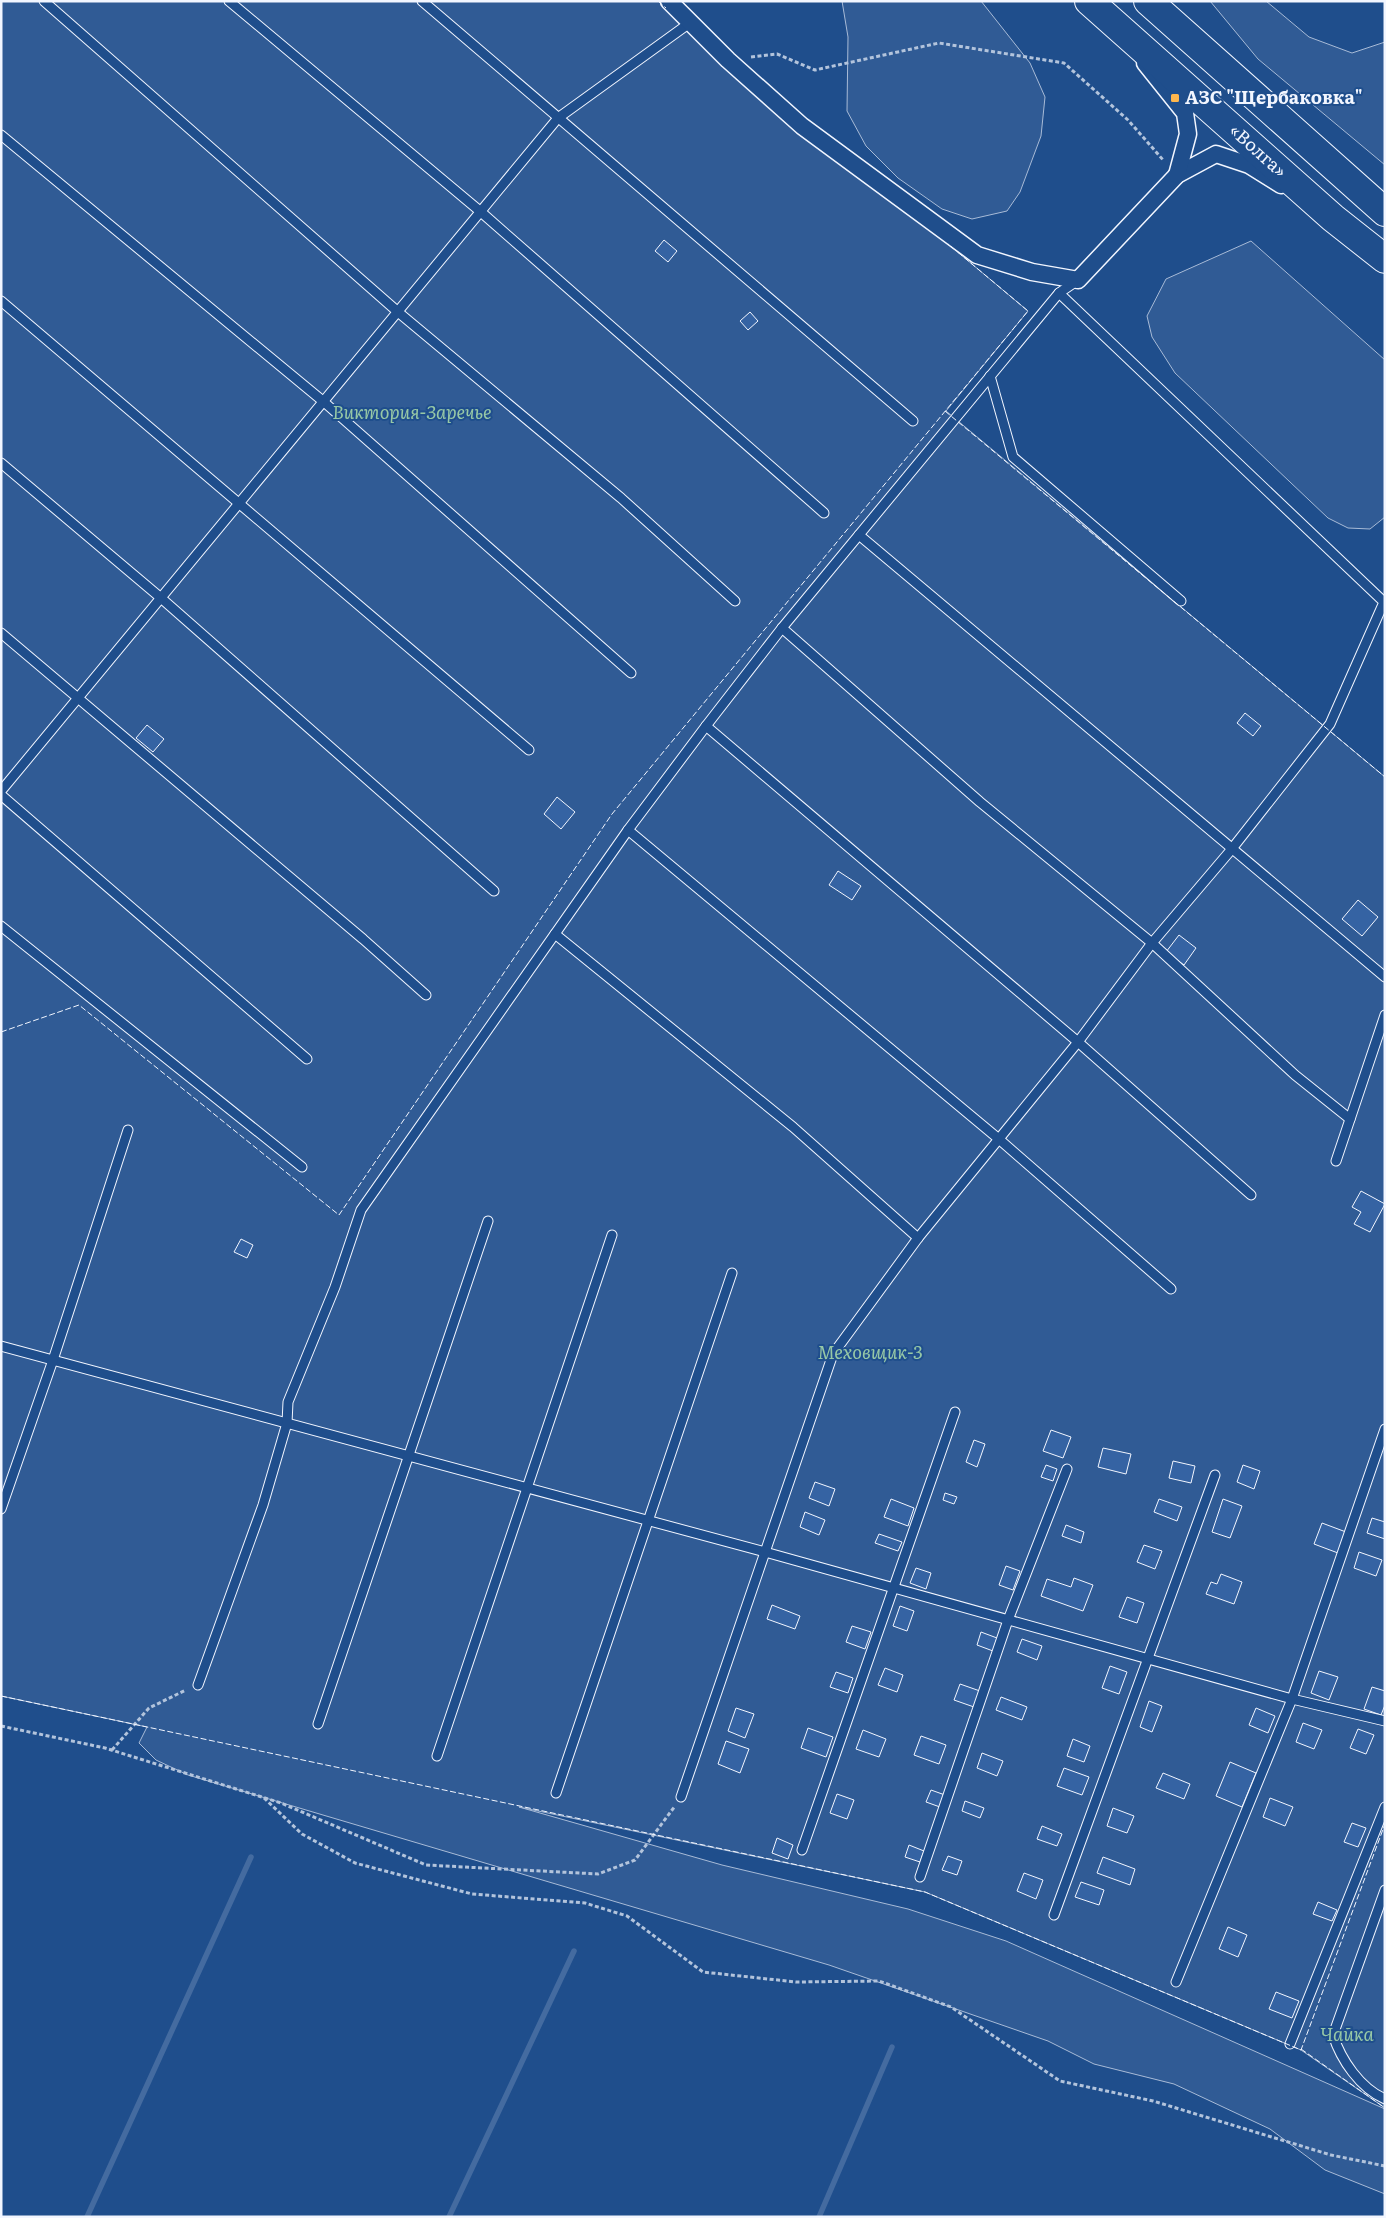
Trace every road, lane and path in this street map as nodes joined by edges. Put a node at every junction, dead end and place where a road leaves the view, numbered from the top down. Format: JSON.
{"nodes":[{"id":1,"x":44,"y":1,"type":"edge"},
{"id":2,"x":229,"y":1,"type":"edge"},
{"id":3,"x":422,"y":1,"type":"edge"},
{"id":4,"x":669,"y":1,"type":"edge"},
{"id":5,"x":1089,"y":1,"type":"edge"},
{"id":6,"x":1148,"y":1,"type":"edge"},
{"id":7,"x":691,"y":22,"type":"junction"},
{"id":8,"x":1115,"y":24,"type":"junction"},
{"id":9,"x":728,"y":60,"type":"junction"},
{"id":10,"x":558,"y":118,"type":"junction"},
{"id":11,"x":1,"y":135,"type":"edge"},
{"id":12,"x":1177,"y":175,"type":"junction"},
{"id":13,"x":481,"y":212,"type":"junction"},
{"id":14,"x":1385,"y":212,"type":"edge"},
{"id":15,"x":1333,"y":218,"type":"junction"},
{"id":16,"x":1385,"y":259,"type":"edge"},
{"id":17,"x":1078,"y":280,"type":"junction"},
{"id":18,"x":1059,"y":293,"type":"junction"},
{"id":19,"x":1,"y":302,"type":"edge"},
{"id":20,"x":398,"y":312,"type":"junction"},
{"id":21,"x":990,"y":376,"type":"junction"},
{"id":22,"x":324,"y":402,"type":"junction"},
{"id":23,"x":913,"y":422,"type":"dead end"},
{"id":24,"x":1,"y":464,"type":"edge"},
{"id":25,"x":238,"y":505,"type":"junction"},
{"id":26,"x":824,"y":513,"type":"dead end"},
{"id":27,"x":859,"y":535,"type":"junction"},
{"id":28,"x":161,"y":598,"type":"junction"},
{"id":29,"x":735,"y":601,"type":"dead end"},
{"id":30,"x":1181,"y":601,"type":"dead end"},
{"id":31,"x":1384,"y":602,"type":"edge"},
{"id":32,"x":782,"y":628,"type":"junction"},
{"id":33,"x":1,"y":633,"type":"edge"},
{"id":34,"x":631,"y":673,"type":"dead end"},
{"id":35,"x":78,"y":698,"type":"junction"},
{"id":36,"x":706,"y":726,"type":"junction"},
{"id":37,"x":529,"y":750,"type":"dead end"},
{"id":38,"x":1,"y":791,"type":"edge"},
{"id":39,"x":1,"y":795,"type":"edge"},
{"id":40,"x":628,"y":830,"type":"junction"},
{"id":41,"x":1232,"y":850,"type":"junction"},
{"id":42,"x":494,"y":891,"type":"dead end"},
{"id":43,"x":1,"y":926,"type":"edge"},
{"id":44,"x":555,"y":934,"type":"junction"},
{"id":45,"x":1152,"y":943,"type":"junction"},
{"id":46,"x":1385,"y":977,"type":"edge"},
{"id":47,"x":426,"y":995,"type":"dead end"},
{"id":48,"x":1385,"y":1015,"type":"edge"},
{"id":49,"x":1078,"y":1042,"type":"junction"},
{"id":50,"x":308,"y":1059,"type":"dead end"},
{"id":51,"x":1350,"y":1119,"type":"junction"},
{"id":52,"x":128,"y":1130,"type":"dead end"},
{"id":53,"x":1000,"y":1140,"type":"junction"},
{"id":54,"x":1336,"y":1161,"type":"dead end"},
{"id":55,"x":302,"y":1167,"type":"dead end"},
{"id":56,"x":1251,"y":1195,"type":"dead end"},
{"id":57,"x":488,"y":1221,"type":"dead end"},
{"id":58,"x":612,"y":1235,"type":"dead end"},
{"id":59,"x":918,"y":1238,"type":"junction"},
{"id":60,"x":732,"y":1273,"type":"dead end"},
{"id":61,"x":1171,"y":1289,"type":"dead end"},
{"id":62,"x":1,"y":1346,"type":"edge"},
{"id":63,"x":53,"y":1360,"type":"junction"},
{"id":64,"x":955,"y":1412,"type":"dead end"},
{"id":65,"x":287,"y":1423,"type":"junction"},
{"id":66,"x":1385,"y":1429,"type":"edge"},
{"id":67,"x":410,"y":1456,"type":"junction"},
{"id":68,"x":1067,"y":1469,"type":"dead end"},
{"id":69,"x":1215,"y":1475,"type":"dead end"},
{"id":70,"x":528,"y":1488,"type":"junction"},
{"id":71,"x":1,"y":1509,"type":"edge"},
{"id":72,"x":649,"y":1520,"type":"junction"},
{"id":73,"x":765,"y":1552,"type":"junction"},
{"id":74,"x":894,"y":1588,"type":"junction"},
{"id":75,"x":1008,"y":1620,"type":"junction"},
{"id":76,"x":1148,"y":1659,"type":"junction"},
{"id":77,"x":198,"y":1685,"type":"joint"},
{"id":78,"x":1292,"y":1699,"type":"junction"},
{"id":79,"x":1385,"y":1721,"type":"edge"},
{"id":80,"x":318,"y":1724,"type":"dead end"},
{"id":81,"x":1,"y":1726,"type":"edge"},
{"id":82,"x":112,"y":1750,"type":"junction"},
{"id":83,"x":437,"y":1756,"type":"dead end"},
{"id":84,"x":556,"y":1792,"type":"dead end"},
{"id":85,"x":680,"y":1797,"type":"joint"},
{"id":86,"x":264,"y":1798,"type":"junction"},
{"id":87,"x":1385,"y":1807,"type":"edge"},
{"id":88,"x":802,"y":1850,"type":"dead end"},
{"id":89,"x":920,"y":1877,"type":"dead end"},
{"id":90,"x":1385,"y":1890,"type":"edge"},
{"id":91,"x":1054,"y":1915,"type":"dead end"},
{"id":92,"x":1176,"y":1982,"type":"dead end"},
{"id":93,"x":1290,"y":2044,"type":"dead end"},
{"id":94,"x":1385,"y":2099,"type":"edge"},
{"id":95,"x":1385,"y":2166,"type":"edge"}],
"edges":[{"from":1,"to":20,"type":"lane"},
{"from":2,"to":13,"type":"lane"},
{"from":3,"to":10,"type":"lane"},
{"from":4,"to":7,"type":"street"},
{"from":5,"to":8,"type":"highway","name":"«Волга»"},
{"from":6,"to":14,"type":"highway"},
{"from":7,"to":9,"type":"street"},
{"from":7,"to":10,"type":"lane"},
{"from":8,"to":12,"type":"street"},
{"from":8,"to":15,"type":"highway","name":"«Волга»"},
{"from":9,"to":12,"type":"path"},
{"from":9,"to":17,"type":"street"},
{"from":10,"to":13,"type":"lane"},
{"from":10,"to":23,"type":"lane"},
{"from":11,"to":22,"type":"lane"},
{"from":12,"to":15,"type":"street"},
{"from":12,"to":17,"type":"street"},
{"from":13,"to":20,"type":"lane"},
{"from":13,"to":26,"type":"lane"},
{"from":15,"to":16,"type":"highway","name":"«Волга»"},
{"from":17,"to":18,"type":"lane"},
{"from":18,"to":21,"type":"lane"},
{"from":18,"to":31,"type":"lane"},
{"from":19,"to":25,"type":"lane"},
{"from":20,"to":22,"type":"lane"},
{"from":20,"to":29,"type":"lane"},
{"from":21,"to":27,"type":"lane"},
{"from":21,"to":30,"type":"lane"},
{"from":22,"to":25,"type":"lane"},
{"from":22,"to":34,"type":"lane"},
{"from":24,"to":28,"type":"lane"},
{"from":25,"to":28,"type":"lane"},
{"from":25,"to":37,"type":"lane"},
{"from":27,"to":32,"type":"lane"},
{"from":27,"to":41,"type":"lane"},
{"from":28,"to":35,"type":"lane"},
{"from":28,"to":42,"type":"lane"},
{"from":31,"to":41,"type":"lane"},
{"from":32,"to":36,"type":"lane"},
{"from":32,"to":45,"type":"lane"},
{"from":33,"to":35,"type":"lane"},
{"from":35,"to":38,"type":"lane"},
{"from":35,"to":47,"type":"lane"},
{"from":36,"to":40,"type":"lane"},
{"from":36,"to":49,"type":"lane"},
{"from":39,"to":50,"type":"lane"},
{"from":40,"to":44,"type":"lane"},
{"from":40,"to":53,"type":"lane"},
{"from":41,"to":45,"type":"lane"},
{"from":41,"to":46,"type":"lane"},
{"from":43,"to":55,"type":"lane"},
{"from":44,"to":59,"type":"lane"},
{"from":44,"to":65,"type":"lane"},
{"from":45,"to":49,"type":"lane"},
{"from":45,"to":51,"type":"lane"},
{"from":48,"to":51,"type":"lane"},
{"from":49,"to":53,"type":"lane"},
{"from":49,"to":56,"type":"lane"},
{"from":51,"to":54,"type":"lane"},
{"from":52,"to":63,"type":"lane"},
{"from":53,"to":59,"type":"lane"},
{"from":53,"to":61,"type":"lane"},
{"from":57,"to":67,"type":"lane"},
{"from":58,"to":70,"type":"lane"},
{"from":59,"to":73,"type":"lane"},
{"from":60,"to":72,"type":"lane"},
{"from":62,"to":63,"type":"lane"},
{"from":63,"to":65,"type":"lane"},
{"from":63,"to":71,"type":"lane"},
{"from":64,"to":74,"type":"lane"},
{"from":65,"to":67,"type":"lane"},
{"from":65,"to":77,"type":"lane"},
{"from":66,"to":78,"type":"lane"},
{"from":67,"to":70,"type":"lane"},
{"from":67,"to":80,"type":"lane"},
{"from":68,"to":75,"type":"lane"},
{"from":69,"to":76,"type":"lane"},
{"from":70,"to":72,"type":"lane"},
{"from":70,"to":83,"type":"lane"},
{"from":72,"to":73,"type":"lane"},
{"from":72,"to":84,"type":"lane"},
{"from":73,"to":74,"type":"lane"},
{"from":73,"to":85,"type":"lane"},
{"from":74,"to":75,"type":"lane"},
{"from":74,"to":88,"type":"lane"},
{"from":75,"to":76,"type":"lane"},
{"from":75,"to":89,"type":"lane"},
{"from":76,"to":78,"type":"lane"},
{"from":76,"to":91,"type":"lane"},
{"from":77,"to":82,"type":"path"},
{"from":78,"to":79,"type":"lane"},
{"from":78,"to":92,"type":"lane"},
{"from":81,"to":82,"type":"path"},
{"from":82,"to":86,"type":"path"},
{"from":85,"to":86,"type":"path"},
{"from":86,"to":95,"type":"path"},
{"from":87,"to":93,"type":"lane"},
{"from":90,"to":94,"type":"lane"}]}
